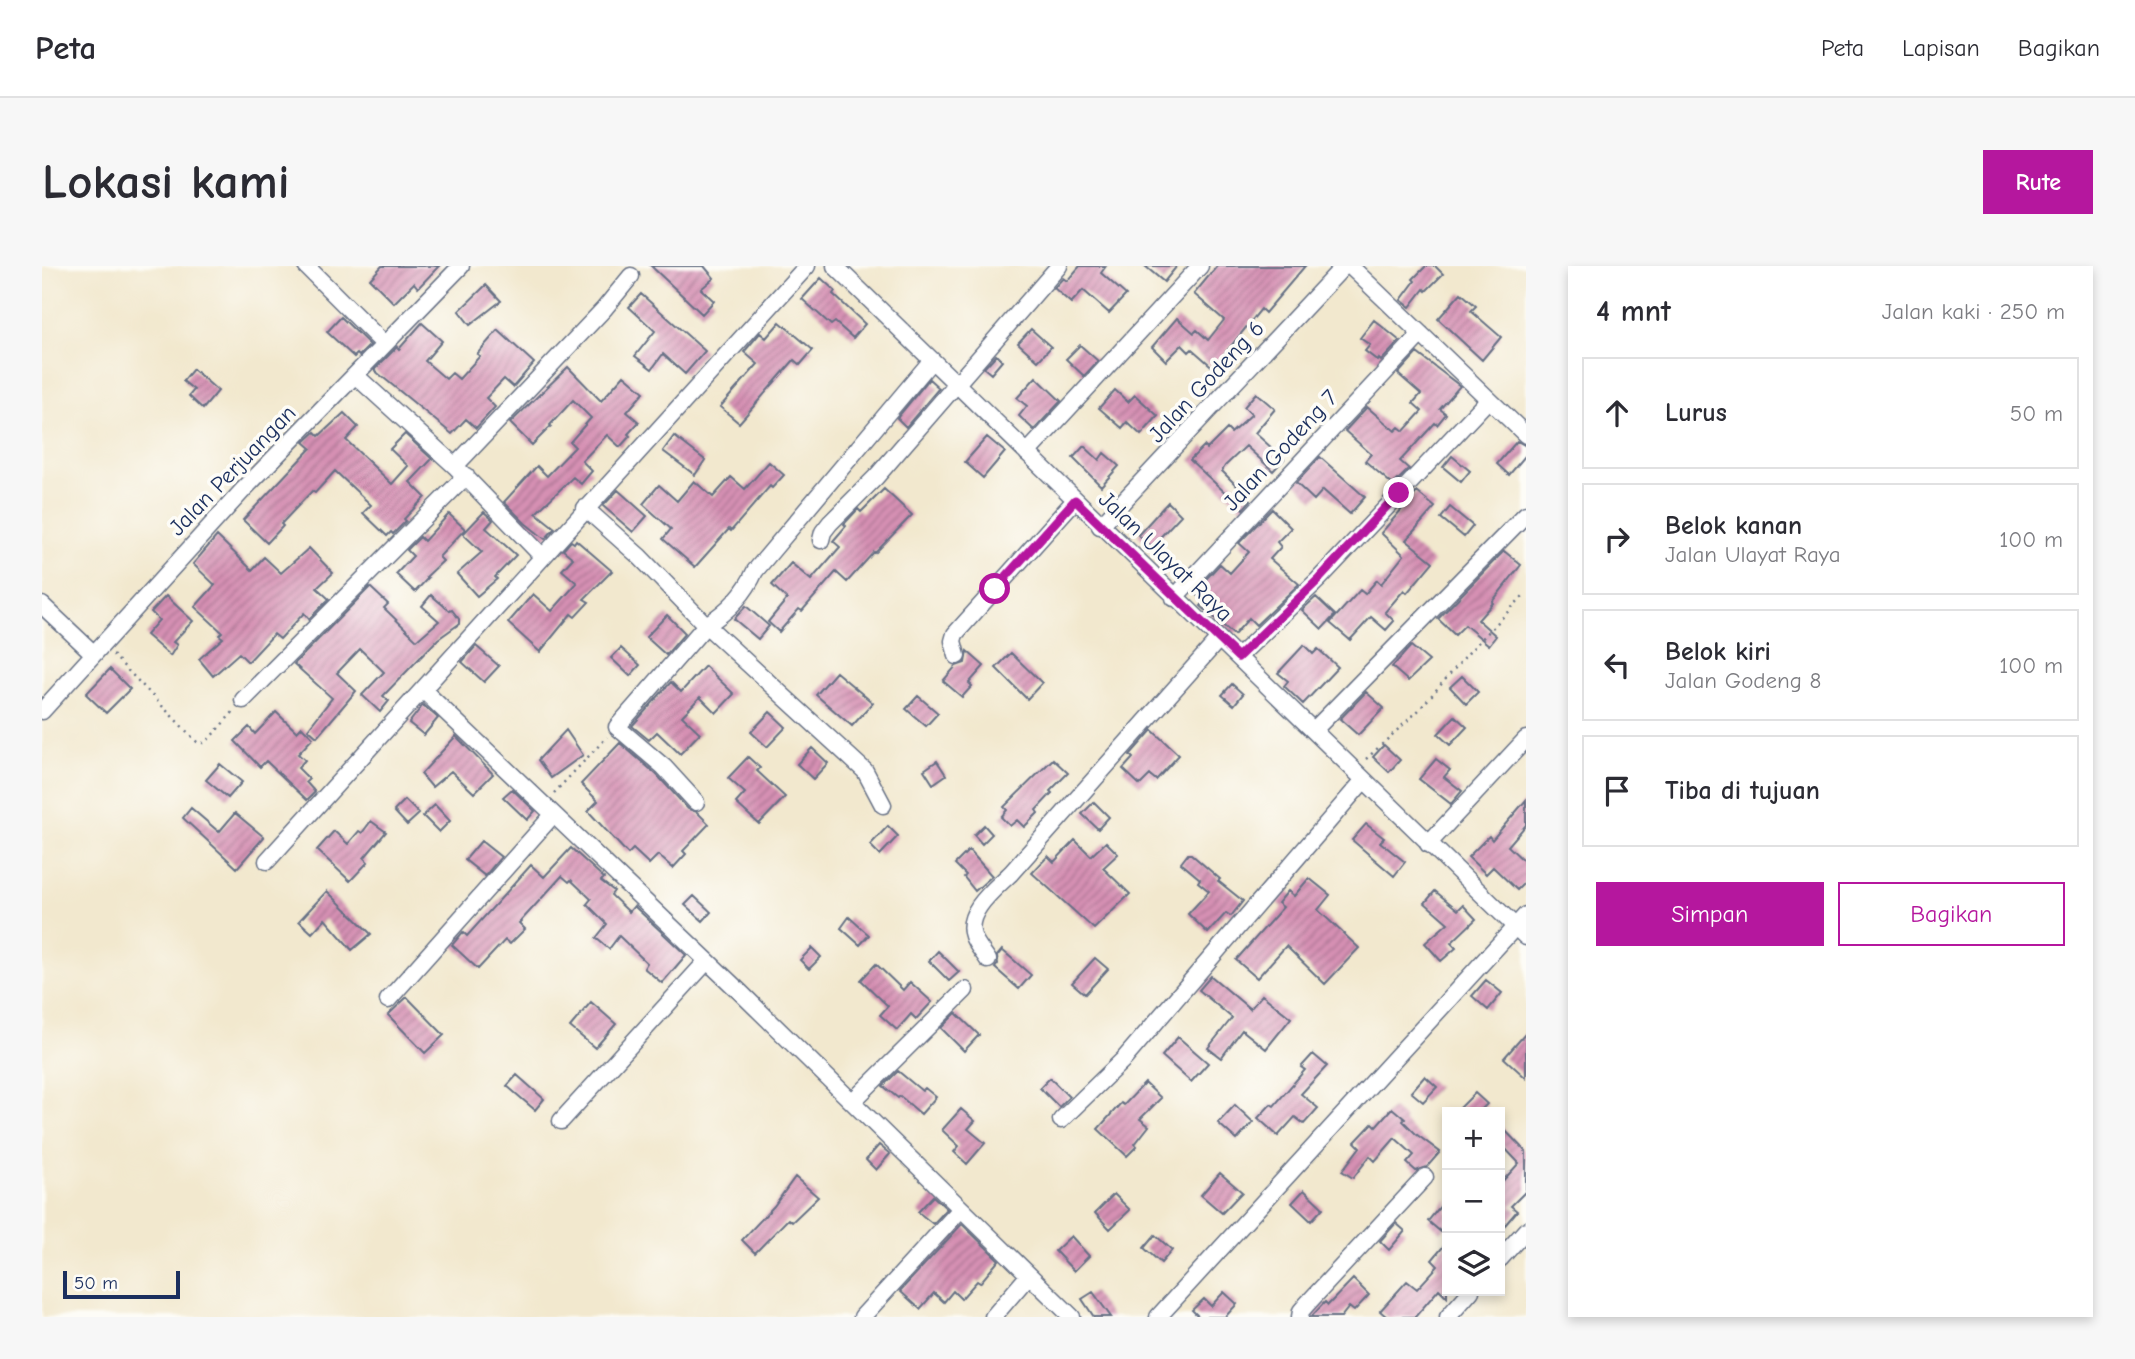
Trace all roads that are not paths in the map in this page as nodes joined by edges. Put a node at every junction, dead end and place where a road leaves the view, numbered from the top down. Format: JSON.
{"nodes":[{"id":1,"x":306,"y":266,"type":"edge"},
{"id":2,"x":461,"y":266,"type":"edge"},
{"id":3,"x":807,"y":266,"type":"edge"},
{"id":4,"x":835,"y":266,"type":"edge"},
{"id":5,"x":1059,"y":266,"type":"edge"},
{"id":6,"x":1200,"y":266,"type":"edge"},
{"id":7,"x":1344,"y":266,"type":"edge"},
{"id":8,"x":1350,"y":266,"type":"edge"},
{"id":9,"x":631,"y":276,"type":"dead end"},
{"id":10,"x":1421,"y":334,"type":"junction"},
{"id":11,"x":384,"y":344,"type":"junction"},
{"id":12,"x":932,"y":360,"type":"junction"},
{"id":13,"x":355,"y":375,"type":"junction"},
{"id":14,"x":956,"y":382,"type":"junction"},
{"id":15,"x":1488,"y":400,"type":"junction"},
{"id":16,"x":1526,"y":435,"type":"edge"},
{"id":17,"x":1027,"y":453,"type":"junction"},
{"id":18,"x":461,"y":471,"type":"junction"},
{"id":19,"x":1075,"y":500,"type":"junction"},
{"id":20,"x":586,"y":508,"type":"junction"},
{"id":21,"x":1526,"y":514,"type":"edge"},
{"id":22,"x":1100,"y":526,"type":"junction"},
{"id":23,"x":821,"y":540,"type":"dead end"},
{"id":24,"x":543,"y":556,"type":"junction"},
{"id":25,"x":1174,"y":598,"type":"junction"},
{"id":26,"x":42,"y":605,"type":"edge"},
{"id":27,"x":706,"y":625,"type":"junction"},
{"id":28,"x":1219,"y":639,"type":"junction"},
{"id":29,"x":98,"y":650,"type":"junction"},
{"id":30,"x":957,"y":656,"type":"dead end"},
{"id":31,"x":1238,"y":657,"type":"junction"},
{"id":32,"x":424,"y":691,"type":"junction"},
{"id":33,"x":243,"y":700,"type":"road end"},
{"id":34,"x":42,"y":711,"type":"edge"},
{"id":35,"x":1314,"y":730,"type":"junction"},
{"id":36,"x":1526,"y":739,"type":"edge"},
{"id":37,"x":1359,"y":776,"type":"junction"},
{"id":38,"x":696,"y":802,"type":"dead end"},
{"id":39,"x":883,"y":805,"type":"dead end"},
{"id":40,"x":548,"y":811,"type":"junction"},
{"id":41,"x":1428,"y":844,"type":"junction"},
{"id":42,"x":268,"y":861,"type":"dead end"},
{"id":43,"x":1522,"y":926,"type":"edge"},
{"id":44,"x":988,"y":960,"type":"dead end"},
{"id":45,"x":708,"y":961,"type":"junction"},
{"id":46,"x":965,"y":990,"type":"dead end"},
{"id":47,"x":388,"y":1000,"type":"dead end"},
{"id":48,"x":853,"y":1101,"type":"junction"},
{"id":49,"x":1061,"y":1120,"type":"dead end"},
{"id":50,"x":561,"y":1121,"type":"dead end"},
{"id":51,"x":1425,"y":1177,"type":"dead end"},
{"id":52,"x":961,"y":1209,"type":"junction"},
{"id":53,"x":1526,"y":1230,"type":"edge"},
{"id":54,"x":1505,"y":1253,"type":"edge"},
{"id":55,"x":1029,"y":1275,"type":"junction"},
{"id":56,"x":1467,"y":1296,"type":"edge"},
{"id":57,"x":862,"y":1317,"type":"edge"},
{"id":58,"x":993,"y":1317,"type":"edge"},
{"id":59,"x":1072,"y":1317,"type":"edge"},
{"id":60,"x":1158,"y":1317,"type":"edge"},
{"id":61,"x":1300,"y":1317,"type":"edge"},
{"id":62,"x":1448,"y":1317,"type":"edge"}],
"edges":[{"from":1,"to":11,"type":"street"},
{"from":2,"to":11,"type":"street","name":"Jalan Perjuangan"},
{"from":3,"to":20,"type":"street"},
{"from":4,"to":12,"type":"street","name":"Jalan Ulayat Raya"},
{"from":5,"to":14,"type":"street"},
{"from":6,"to":17,"type":"street"},
{"from":7,"to":22,"type":"street","name":"Jalan Godeng 6"},
{"from":8,"to":10,"type":"street"},
{"from":9,"to":18,"type":"street"},
{"from":10,"to":15,"type":"street"},
{"from":10,"to":25,"type":"street","name":"Jalan Godeng 7"},
{"from":11,"to":13,"type":"street","name":"Jalan Perjuangan"},
{"from":12,"to":14,"type":"street","name":"Jalan Ulayat Raya"},
{"from":12,"to":27,"type":"street"},
{"from":13,"to":18,"type":"street"},
{"from":13,"to":29,"type":"street","name":"Jalan Perjuangan"},
{"from":14,"to":17,"type":"street","name":"Jalan Ulayat Raya"},
{"from":14,"to":23,"type":"street"},
{"from":15,"to":16,"type":"street"},
{"from":15,"to":31,"type":"street"},
{"from":17,"to":19,"type":"street","name":"Jalan Ulayat Raya"},
{"from":18,"to":24,"type":"street"},
{"from":18,"to":33,"type":"street"},
{"from":19,"to":22,"type":"street","name":"Jalan Ulayat Raya"},
{"from":19,"to":30,"type":"street"},
{"from":20,"to":24,"type":"street"},
{"from":20,"to":27,"type":"street"},
{"from":21,"to":35,"type":"street"},
{"from":22,"to":25,"type":"street","name":"Jalan Ulayat Raya"},
{"from":24,"to":32,"type":"street"},
{"from":25,"to":28,"type":"street","name":"Jalan Ulayat Raya"},
{"from":26,"to":29,"type":"street"},
{"from":27,"to":38,"type":"street"},
{"from":27,"to":39,"type":"street"},
{"from":28,"to":31,"type":"street","name":"Jalan Ulayat Raya"},
{"from":28,"to":44,"type":"street"},
{"from":29,"to":34,"type":"street","name":"Jalan Perjuangan"},
{"from":31,"to":35,"type":"street","name":"Jalan Ulayat Raya"},
{"from":32,"to":40,"type":"street"},
{"from":32,"to":42,"type":"street"},
{"from":35,"to":37,"type":"street","name":"Jalan Ulayat Raya"},
{"from":36,"to":41,"type":"street"},
{"from":37,"to":41,"type":"street","name":"Jalan Ulayat Raya"},
{"from":37,"to":49,"type":"street"},
{"from":40,"to":45,"type":"street"},
{"from":40,"to":47,"type":"street"},
{"from":41,"to":43,"type":"street","name":"Jalan Ulayat Raya"},
{"from":43,"to":60,"type":"street"},
{"from":45,"to":48,"type":"street"},
{"from":45,"to":50,"type":"street"},
{"from":46,"to":48,"type":"street"},
{"from":48,"to":52,"type":"street"},
{"from":51,"to":61,"type":"street"},
{"from":52,"to":55,"type":"street"},
{"from":52,"to":57,"type":"street"},
{"from":53,"to":54,"type":"street"},
{"from":55,"to":58,"type":"street"},
{"from":55,"to":59,"type":"street"},
{"from":56,"to":62,"type":"street"}]}
